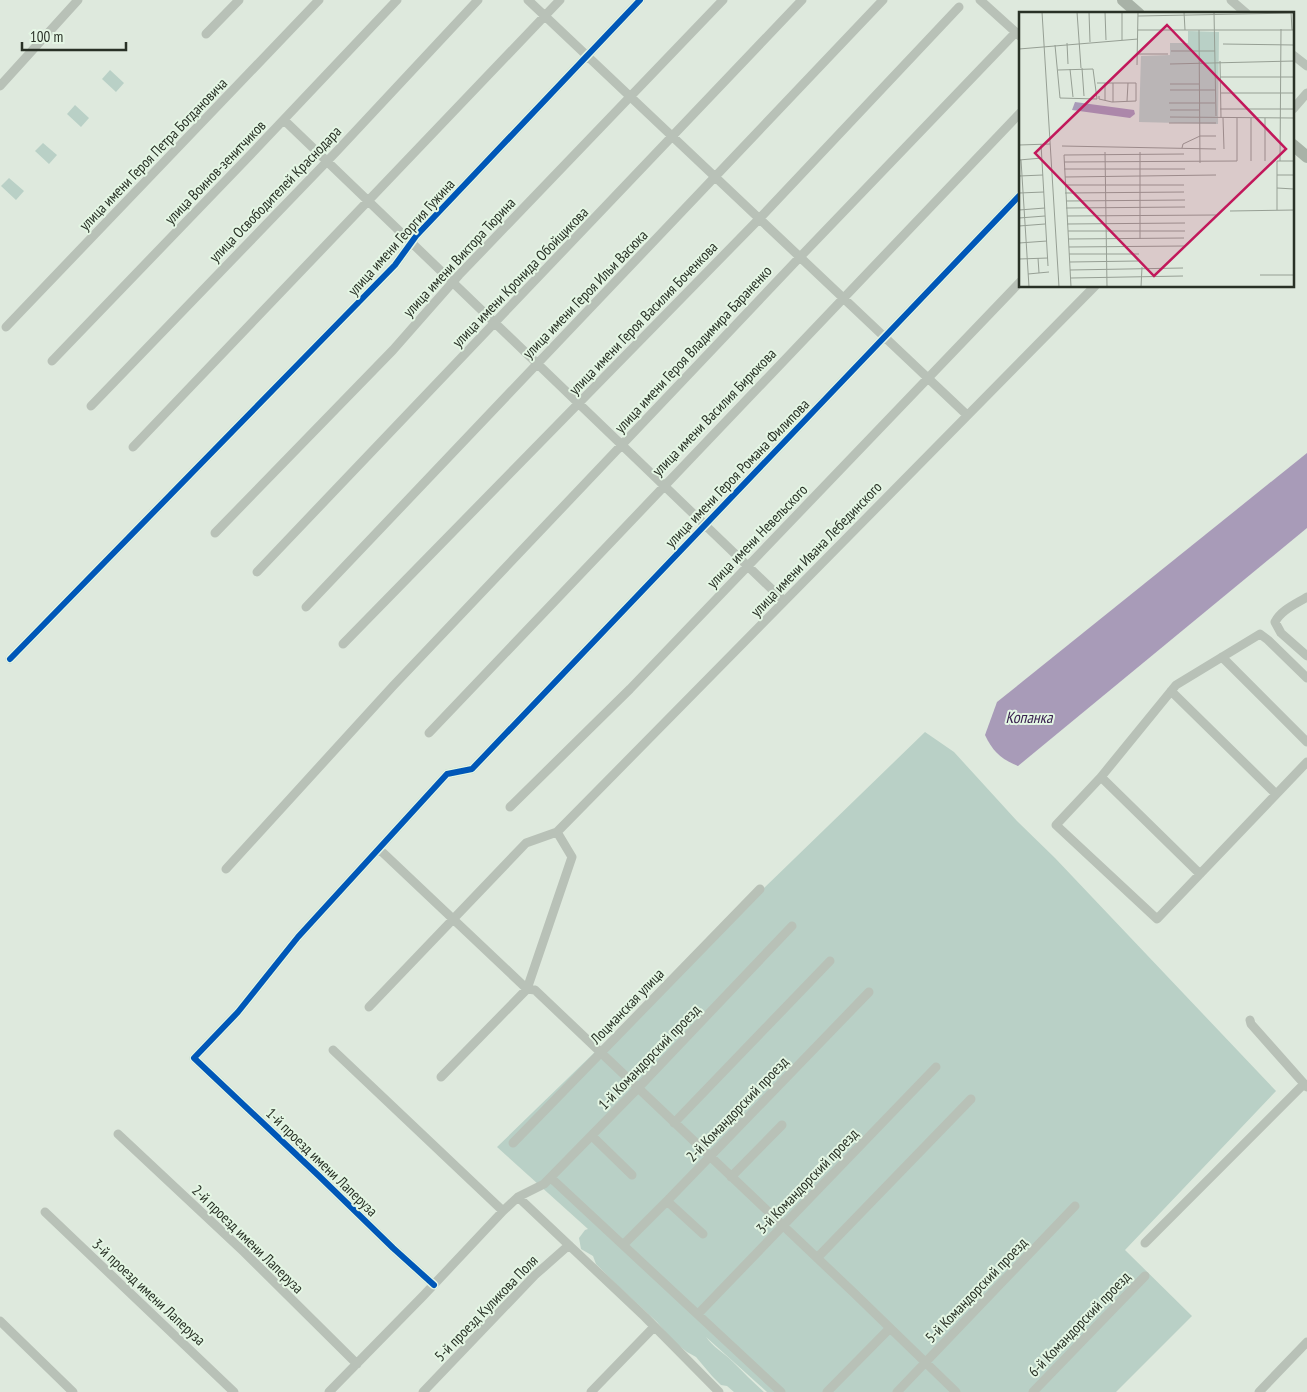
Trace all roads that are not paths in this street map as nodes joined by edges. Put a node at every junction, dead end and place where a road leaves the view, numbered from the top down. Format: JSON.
{"nodes":[{"id":1,"x":78,"y":0,"type":"edge"},
{"id":2,"x":239,"y":0,"type":"edge"},
{"id":3,"x":318,"y":0,"type":"edge"},
{"id":4,"x":397,"y":0,"type":"edge"},
{"id":5,"x":478,"y":0,"type":"edge"},
{"id":6,"x":528,"y":0,"type":"edge"},
{"id":7,"x":560,"y":0,"type":"edge"},
{"id":8,"x":640,"y":0,"type":"edge"},
{"id":9,"x":723,"y":0,"type":"edge"},
{"id":10,"x":802,"y":0,"type":"edge"},
{"id":11,"x":883,"y":0,"type":"edge"},
{"id":12,"x":980,"y":0,"type":"edge"},
{"id":13,"x":1123,"y":0,"type":"edge"},
{"id":14,"x":959,"y":7,"type":"dead end"},
{"id":15,"x":1137,"y":12,"type":"edge"},
{"id":16,"x":544,"y":16,"type":"junction"},
{"id":17,"x":206,"y":34,"type":"dead end"},
{"id":18,"x":1018,"y":35,"type":"edge"},
{"id":19,"x":586,"y":56,"type":"junction"},
{"id":20,"x":1294,"y":56,"type":"edge"},
{"id":21,"x":1307,"y":66,"type":"edge"},
{"id":22,"x":0,"y":86,"type":"edge"},
{"id":23,"x":1307,"y":93,"type":"edge"},
{"id":24,"x":630,"y":97,"type":"junction"},
{"id":25,"x":1294,"y":108,"type":"edge"},
{"id":26,"x":1019,"y":114,"type":"edge"},
{"id":27,"x":284,"y":120,"type":"junction"},
{"id":28,"x":672,"y":136,"type":"junction"},
{"id":29,"x":1294,"y":146,"type":"edge"},
{"id":30,"x":1307,"y":157,"type":"edge"},
{"id":31,"x":327,"y":162,"type":"junction"},
{"id":32,"x":715,"y":177,"type":"junction"},
{"id":33,"x":1019,"y":196,"type":"edge"},
{"id":34,"x":368,"y":201,"type":"junction"},
{"id":35,"x":759,"y":219,"type":"junction"},
{"id":36,"x":411,"y":243,"type":"junction"},
{"id":37,"x":800,"y":257,"type":"junction"},
{"id":38,"x":453,"y":283,"type":"junction"},
{"id":39,"x":1019,"y":283,"type":"edge"},
{"id":40,"x":1093,"y":288,"type":"edge"},
{"id":41,"x":842,"y":297,"type":"junction"},
{"id":42,"x":494,"y":323,"type":"junction"},
{"id":43,"x":6,"y":327,"type":"dead end"},
{"id":44,"x":885,"y":337,"type":"junction"},
{"id":45,"x":52,"y":361,"type":"dead end"},
{"id":46,"x":537,"y":364,"type":"junction"},
{"id":47,"x":927,"y":377,"type":"junction"},
{"id":48,"x":578,"y":404,"type":"junction"},
{"id":49,"x":91,"y":406,"type":"dead end"},
{"id":50,"x":967,"y":414,"type":"junction"},
{"id":51,"x":621,"y":445,"type":"junction"},
{"id":52,"x":134,"y":447,"type":"dead end"},
{"id":53,"x":664,"y":486,"type":"junction"},
{"id":54,"x":705,"y":525,"type":"junction"},
{"id":55,"x":215,"y":533,"type":"dead end"},
{"id":56,"x":746,"y":566,"type":"junction"},
{"id":57,"x":257,"y":572,"type":"dead end"},
{"id":58,"x":1307,"y":597,"type":"edge"},
{"id":59,"x":784,"y":601,"type":"junction"},
{"id":60,"x":306,"y":607,"type":"dead end"},
{"id":61,"x":343,"y":644,"type":"dead end"},
{"id":62,"x":1307,"y":656,"type":"edge"},
{"id":63,"x":1222,"y":658,"type":"junction"},
{"id":64,"x":10,"y":659,"type":"dead end"},
{"id":65,"x":1307,"y":678,"type":"edge"},
{"id":66,"x":1171,"y":691,"type":"junction"},
{"id":67,"x":429,"y":733,"type":"dead end"},
{"id":68,"x":1307,"y":742,"type":"edge"},
{"id":69,"x":1307,"y":762,"type":"edge"},
{"id":70,"x":1101,"y":778,"type":"junction"},
{"id":71,"x":1276,"y":794,"type":"junction"},
{"id":72,"x":510,"y":807,"type":"dead end"},
{"id":73,"x":557,"y":832,"type":"junction"},
{"id":74,"x":379,"y":849,"type":"junction"},
{"id":75,"x":226,"y":870,"type":"dead end"},
{"id":76,"x":1200,"y":874,"type":"junction"},
{"id":77,"x":760,"y":889,"type":"dead end"},
{"id":78,"x":454,"y":918,"type":"junction"},
{"id":79,"x":792,"y":926,"type":"dead end"},
{"id":80,"x":830,"y":961,"type":"dead end"},
{"id":81,"x":527,"y":988,"type":"junction"},
{"id":82,"x":869,"y":992,"type":"dead end"},
{"id":83,"x":369,"y":1007,"type":"dead end"},
{"id":84,"x":1250,"y":1020,"type":"dead end"},
{"id":85,"x":333,"y":1050,"type":"dead end"},
{"id":86,"x":601,"y":1053,"type":"junction"},
{"id":87,"x":936,"y":1067,"type":"dead end"},
{"id":88,"x":442,"y":1077,"type":"dead end"},
{"id":89,"x":1306,"y":1085,"type":"edge"},
{"id":90,"x":638,"y":1088,"type":"junction"},
{"id":91,"x":971,"y":1099,"type":"dead end"},
{"id":92,"x":674,"y":1123,"type":"junction"},
{"id":93,"x":782,"y":1125,"type":"dead end"},
{"id":94,"x":118,"y":1134,"type":"dead end"},
{"id":95,"x":592,"y":1136,"type":"junction"},
{"id":96,"x":513,"y":1143,"type":"dead end"},
{"id":97,"x":710,"y":1157,"type":"junction"},
{"id":98,"x":632,"y":1175,"type":"dead end"},
{"id":99,"x":731,"y":1177,"type":"junction"},
{"id":100,"x":551,"y":1178,"type":"junction"},
{"id":101,"x":518,"y":1197,"type":"junction"},
{"id":102,"x":667,"y":1201,"type":"junction"},
{"id":103,"x":1075,"y":1206,"type":"dead end"},
{"id":104,"x":503,"y":1211,"type":"junction"},
{"id":105,"x":45,"y":1212,"type":"dead end"},
{"id":106,"x":783,"y":1225,"type":"junction"},
{"id":107,"x":703,"y":1234,"type":"dead end"},
{"id":108,"x":1145,"y":1243,"type":"dead end"},
{"id":109,"x":569,"y":1244,"type":"junction"},
{"id":110,"x":623,"y":1244,"type":"junction"},
{"id":111,"x":817,"y":1258,"type":"junction"},
{"id":112,"x":1145,"y":1276,"type":"dead end"},
{"id":113,"x":434,"y":1285,"type":"junction"},
{"id":114,"x":698,"y":1314,"type":"junction"},
{"id":115,"x":0,"y":1321,"type":"edge"},
{"id":116,"x":654,"y":1327,"type":"junction"},
{"id":117,"x":890,"y":1328,"type":"junction"},
{"id":118,"x":1307,"y":1342,"type":"edge"},
{"id":119,"x":925,"y":1362,"type":"junction"},
{"id":120,"x":357,"y":1364,"type":"junction"},
{"id":121,"x":73,"y":1392,"type":"edge"},
{"id":122,"x":234,"y":1392,"type":"edge"},
{"id":123,"x":329,"y":1392,"type":"edge"},
{"id":124,"x":423,"y":1392,"type":"edge"},
{"id":125,"x":591,"y":1392,"type":"edge"},
{"id":126,"x":719,"y":1392,"type":"edge"},
{"id":127,"x":781,"y":1392,"type":"edge"},
{"id":128,"x":827,"y":1392,"type":"edge"},
{"id":129,"x":897,"y":1392,"type":"edge"},
{"id":130,"x":956,"y":1392,"type":"edge"},
{"id":131,"x":1034,"y":1392,"type":"edge"},
{"id":132,"x":1259,"y":1392,"type":"edge"}],
"edges":[{"from":1,"to":22,"type":"street"},
{"from":2,"to":17,"type":"street"},
{"from":3,"to":43,"type":"street","name":"улица имени Героя Петра Богдановича"},
{"from":4,"to":27,"type":"street","name":"улица Воинов-зенитчиков"},
{"from":5,"to":31,"type":"street","name":"улица Освободителей Краснодара"},
{"from":6,"to":16,"type":"street"},
{"from":7,"to":16,"type":"street"},
{"from":8,"to":19,"type":"street","name":"улица имени Георгия Гужина"},
{"from":9,"to":24,"type":"street","name":"улица имени Виктора Тюрина"},
{"from":10,"to":28,"type":"street","name":"улица имени Кронида Обойщикова"},
{"from":11,"to":32,"type":"street","name":"улица имени Героя Ильи Васюка"},
{"from":12,"to":18,"type":"street"},
{"from":13,"to":15,"type":"street"},
{"from":14,"to":35,"type":"street","name":"улица имени Героя Василия Боченкова"},
{"from":16,"to":19,"type":"street"},
{"from":16,"to":34,"type":"street"},
{"from":18,"to":37,"type":"street","name":"улица имени Героя Владимира Бараненко"},
{"from":19,"to":24,"type":"street"},
{"from":19,"to":36,"type":"street","name":"улица имени Георгия Гужина"},
{"from":20,"to":21,"type":"street"},
{"from":23,"to":25,"type":"street"},
{"from":24,"to":28,"type":"street"},
{"from":24,"to":38,"type":"street","name":"улица имени Виктора Тюрина"},
{"from":26,"to":41,"type":"street","name":"улица имени Василия Бирюкова"},
{"from":27,"to":31,"type":"street"},
{"from":27,"to":45,"type":"street","name":"улица Воинов-зенитчиков"},
{"from":28,"to":32,"type":"street"},
{"from":28,"to":42,"type":"street","name":"улица имени Кронида Обойщикова"},
{"from":29,"to":30,"type":"street"},
{"from":31,"to":34,"type":"street"},
{"from":31,"to":49,"type":"street","name":"улица Освободителей Краснодара"},
{"from":32,"to":35,"type":"street"},
{"from":32,"to":46,"type":"street","name":"улица имени Героя Ильи Васюка"},
{"from":33,"to":44,"type":"street","name":"улица имени Героя Романа Филипова"},
{"from":34,"to":36,"type":"street"},
{"from":34,"to":52,"type":"street"},
{"from":35,"to":37,"type":"street"},
{"from":35,"to":48,"type":"street","name":"улица имени Героя Василия Боченкова"},
{"from":36,"to":38,"type":"street"},
{"from":36,"to":64,"type":"street","name":"улица имени Георгия Гужина"},
{"from":37,"to":41,"type":"street"},
{"from":37,"to":51,"type":"street","name":"улица имени Героя Владимира Бараненко"},
{"from":38,"to":42,"type":"street"},
{"from":38,"to":55,"type":"street","name":"улица имени Виктора Тюрина"},
{"from":39,"to":47,"type":"street","name":"улица имени Невельского"},
{"from":40,"to":50,"type":"street","name":"улица имени Ивана Лебединского"},
{"from":41,"to":44,"type":"street"},
{"from":41,"to":53,"type":"street","name":"улица имени Василия Бирюкова"},
{"from":42,"to":46,"type":"street"},
{"from":42,"to":57,"type":"street","name":"улица имени Кронида Обойщикова"},
{"from":44,"to":47,"type":"street"},
{"from":44,"to":54,"type":"street","name":"улица имени Героя Романа Филипова"},
{"from":46,"to":48,"type":"street"},
{"from":46,"to":60,"type":"street","name":"улица имени Героя Ильи Васюка"},
{"from":47,"to":50,"type":"street"},
{"from":47,"to":56,"type":"street","name":"улица имени Невельского"},
{"from":48,"to":51,"type":"street"},
{"from":48,"to":61,"type":"street","name":"улица имени Героя Василия Боченкова"},
{"from":50,"to":59,"type":"street","name":"улица имени Ивана Лебединского"},
{"from":51,"to":53,"type":"street"},
{"from":51,"to":75,"type":"street","name":"улица имени Героя Владимира Бараненко"},
{"from":53,"to":54,"type":"street"},
{"from":53,"to":67,"type":"street","name":"улица имени Василия Бирюкова"},
{"from":54,"to":56,"type":"street"},
{"from":54,"to":74,"type":"street","name":"улица имени Героя Романа Филипова"},
{"from":56,"to":59,"type":"street"},
{"from":56,"to":72,"type":"street","name":"улица имени Невельского"},
{"from":58,"to":62,"type":"street"},
{"from":59,"to":73,"type":"street","name":"улица имени Ивана Лебединского"},
{"from":63,"to":65,"type":"street"},
{"from":63,"to":66,"type":"street"},
{"from":63,"to":68,"type":"street"},
{"from":66,"to":70,"type":"street"},
{"from":66,"to":71,"type":"street"},
{"from":69,"to":71,"type":"street"},
{"from":70,"to":76,"type":"street"},
{"from":70,"to":76,"type":"street"},
{"from":71,"to":76,"type":"street"},
{"from":73,"to":78,"type":"street"},
{"from":73,"to":81,"type":"street"},
{"from":74,"to":78,"type":"street"},
{"from":74,"to":113,"type":"street","name":"1-й проезд имени Лаперуза"},
{"from":77,"to":86,"type":"street","name":"Лоцманская улица"},
{"from":78,"to":81,"type":"street"},
{"from":78,"to":83,"type":"street"},
{"from":79,"to":90,"type":"street","name":"1-й Командорский проезд"},
{"from":80,"to":92,"type":"street"},
{"from":81,"to":86,"type":"street"},
{"from":81,"to":88,"type":"street"},
{"from":82,"to":97,"type":"street","name":"2-й Командорский проезд"},
{"from":84,"to":89,"type":"street"},
{"from":85,"to":104,"type":"street"},
{"from":86,"to":90,"type":"street"},
{"from":86,"to":96,"type":"street","name":"Лоцманская улица"},
{"from":87,"to":106,"type":"street","name":"3-й Командорский проезд"},
{"from":89,"to":108,"type":"street"},
{"from":90,"to":92,"type":"street"},
{"from":90,"to":95,"type":"street","name":"1-й Командорский проезд"},
{"from":91,"to":111,"type":"street"},
{"from":92,"to":97,"type":"street"},
{"from":93,"to":99,"type":"street"},
{"from":94,"to":120,"type":"street","name":"2-й проезд имени Лаперуза"},
{"from":95,"to":98,"type":"street"},
{"from":95,"to":100,"type":"street","name":"1-й Командорский проезд"},
{"from":97,"to":99,"type":"street"},
{"from":97,"to":102,"type":"street","name":"2-й Командорский проезд"},
{"from":99,"to":106,"type":"street"},
{"from":100,"to":101,"type":"street","name":"1-й Командорский проезд"},
{"from":100,"to":110,"type":"street"},
{"from":101,"to":104,"type":"street","name":"1-й Командорский проезд"},
{"from":101,"to":109,"type":"street"},
{"from":102,"to":107,"type":"street"},
{"from":102,"to":110,"type":"street","name":"2-й Командорский проезд"},
{"from":103,"to":119,"type":"street","name":"5-й Командорский проезд"},
{"from":104,"to":113,"type":"street","name":"1-й Командорский проезд"},
{"from":105,"to":122,"type":"street","name":"3-й проезд имени Лаперуза"},
{"from":106,"to":111,"type":"street"},
{"from":106,"to":114,"type":"street","name":"3-й Командорский проезд"},
{"from":109,"to":116,"type":"street"},
{"from":109,"to":124,"type":"street","name":"5-й проезд Куликова Поля"},
{"from":110,"to":114,"type":"street"},
{"from":111,"to":117,"type":"street"},
{"from":112,"to":131,"type":"street","name":"6-й Командорский проезд"},
{"from":113,"to":120,"type":"street","name":"1-й Командорский проезд"},
{"from":114,"to":127,"type":"street"},
{"from":115,"to":121,"type":"street"},
{"from":116,"to":125,"type":"street"},
{"from":116,"to":126,"type":"street"},
{"from":117,"to":119,"type":"street"},
{"from":117,"to":128,"type":"street"},
{"from":118,"to":132,"type":"street"},
{"from":119,"to":129,"type":"street","name":"5-й Командорский проезд"},
{"from":119,"to":130,"type":"street"},
{"from":120,"to":123,"type":"street","name":"1-й Командорский проезд"}]}
